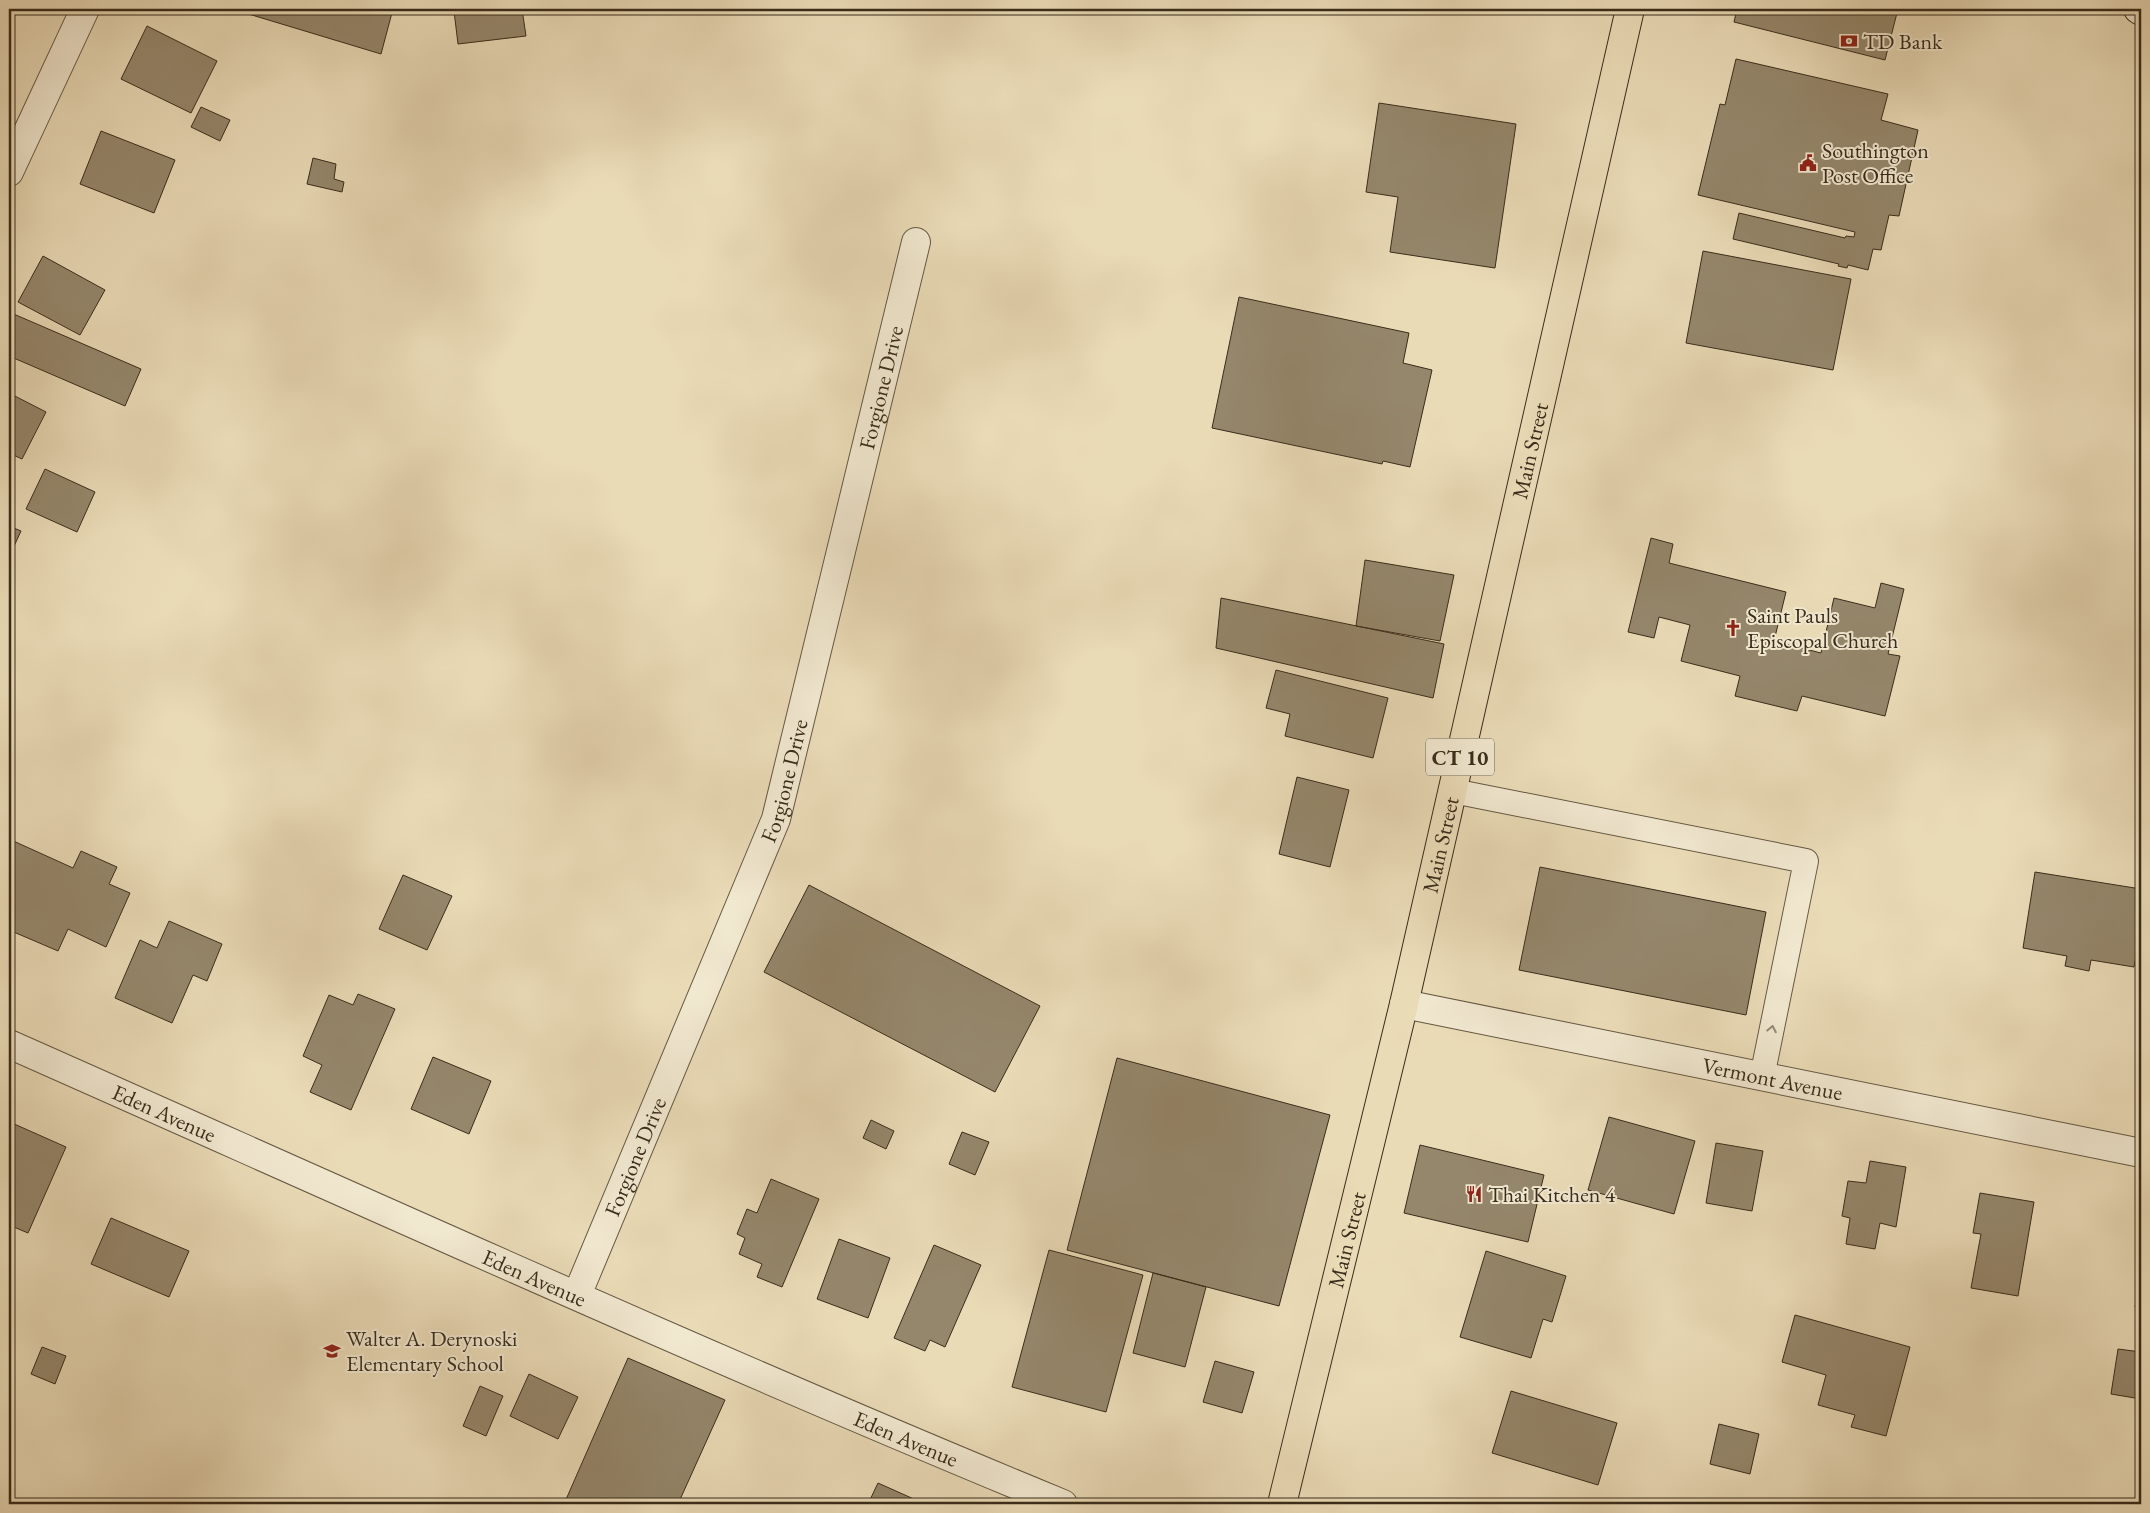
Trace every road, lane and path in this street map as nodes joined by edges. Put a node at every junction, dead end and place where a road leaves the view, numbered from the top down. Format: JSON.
{"nodes":[{"id":1,"x":85,"y":9,"type":"edge"},
{"id":2,"x":1630,"y":9,"type":"edge"},
{"id":3,"x":9,"y":172,"type":"edge"},
{"id":4,"x":916,"y":242,"type":"dead end"},
{"id":5,"x":1453,"y":791,"type":"junction"},
{"id":6,"x":1404,"y":1004,"type":"junction"},
{"id":7,"x":9,"y":1044,"type":"edge"},
{"id":8,"x":1762,"y":1077,"type":"junction"},
{"id":9,"x":2141,"y":1152,"type":"edge"},
{"id":10,"x":576,"y":1295,"type":"junction"},
{"id":11,"x":1063,"y":1504,"type":"edge"},
{"id":12,"x":1282,"y":1504,"type":"edge"}],
"edges":[{"from":1,"to":3,"type":"street"},
{"from":2,"to":5,"type":"highway","name":"Main Street","number":"CT 10"},
{"from":4,"to":10,"type":"street","name":"Forgione Drive"},
{"from":5,"to":6,"type":"highway","name":"Main Street","number":"CT 10"},
{"from":8,"to":5,"type":"lane","one_way":true},
{"from":6,"to":8,"type":"street","name":"Vermont Avenue"},
{"from":6,"to":12,"type":"highway","name":"Main Street","number":"CT 10"},
{"from":7,"to":10,"type":"street","name":"Eden Avenue"},
{"from":8,"to":9,"type":"street","name":"Vermont Avenue"},
{"from":10,"to":11,"type":"street","name":"Eden Avenue"}]}
